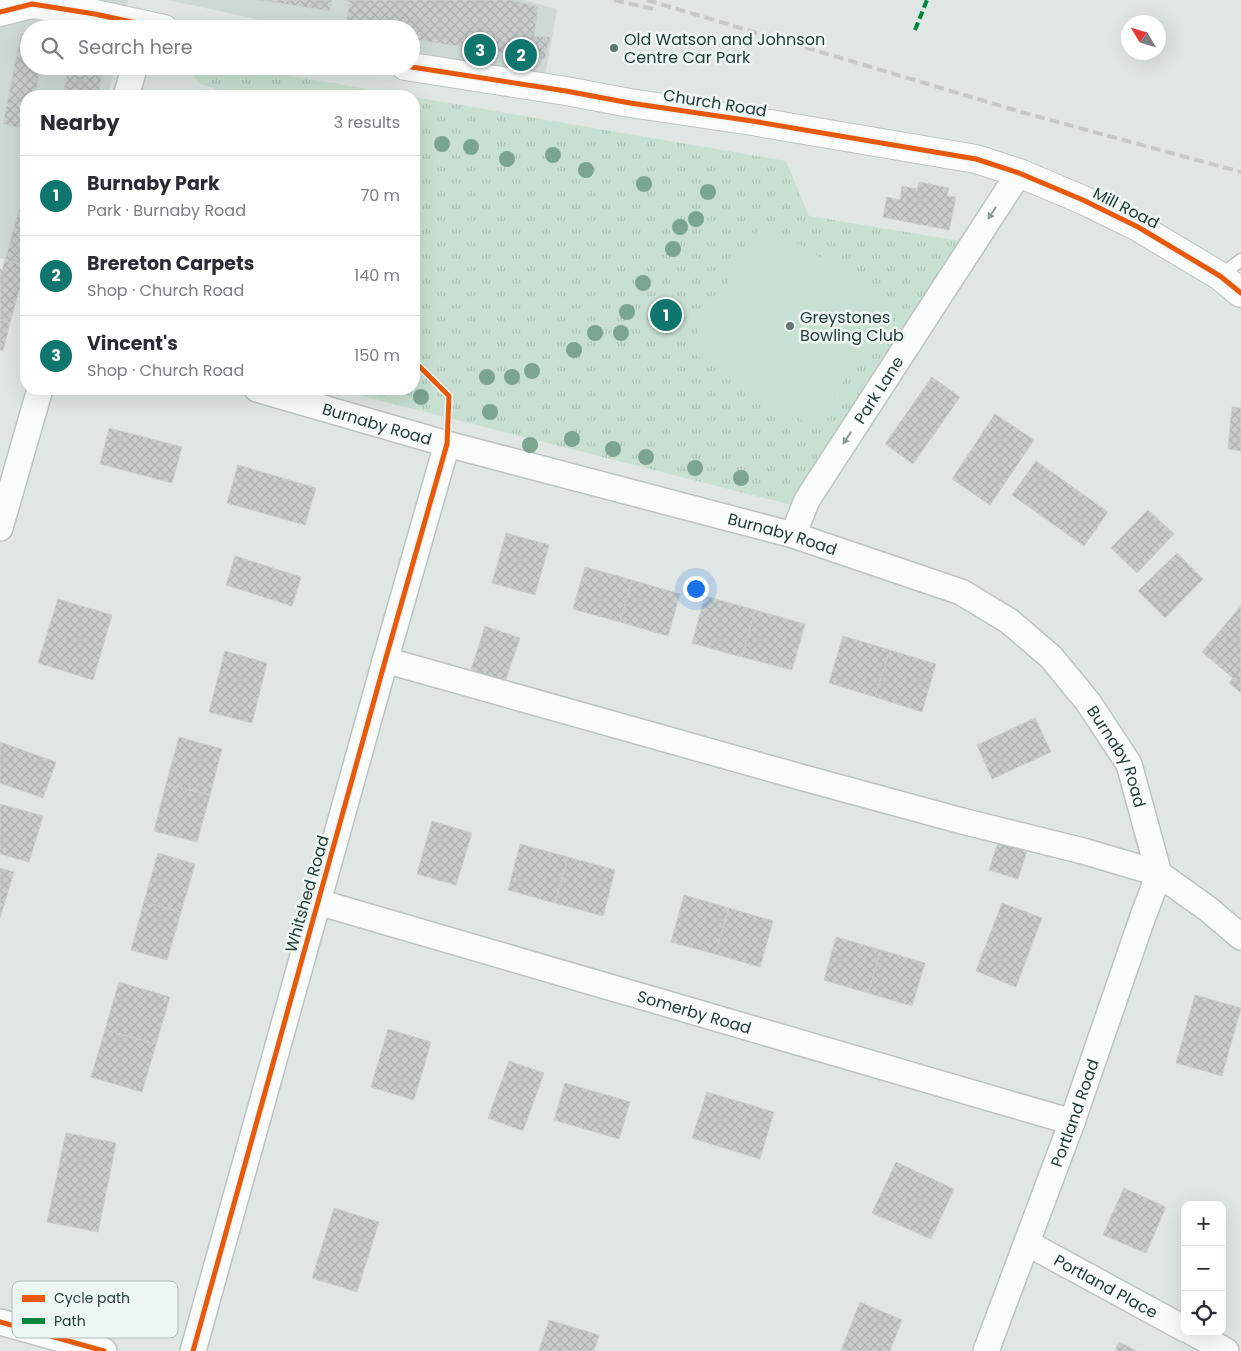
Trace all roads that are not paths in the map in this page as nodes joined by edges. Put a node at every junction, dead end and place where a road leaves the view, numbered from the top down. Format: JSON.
{"nodes":[{"id":1,"x":0,"y":12,"type":"edge"},
{"id":2,"x":118,"y":20,"type":"edge"},
{"id":3,"x":420,"y":68,"type":"edge"},
{"id":4,"x":132,"y":75,"type":"edge"},
{"id":5,"x":128,"y":90,"type":"edge"},
{"id":6,"x":1019,"y":173,"type":"junction"},
{"id":7,"x":1231,"y":268,"type":"edge"},
{"id":8,"x":1241,"y":293,"type":"edge"},
{"id":9,"x":38,"y":395,"type":"edge"},
{"id":10,"x":278,"y":395,"type":"edge"},
{"id":11,"x":447,"y":444,"type":"junction"},
{"id":12,"x":0,"y":528,"type":"edge"},
{"id":13,"x":793,"y":535,"type":"junction"},
{"id":14,"x":385,"y":660,"type":"junction"},
{"id":15,"x":1159,"y":874,"type":"junction"},
{"id":16,"x":318,"y":902,"type":"junction"},
{"id":17,"x":1241,"y":937,"type":"edge"},
{"id":18,"x":1072,"y":1122,"type":"junction"},
{"id":19,"x":1026,"y":1243,"type":"junction"},
{"id":20,"x":1181,"y":1326,"type":"edge"},
{"id":21,"x":1199,"y":1336,"type":"edge"},
{"id":22,"x":57,"y":1338,"type":"edge"},
{"id":23,"x":104,"y":1351,"type":"edge"},
{"id":24,"x":193,"y":1351,"type":"edge"},
{"id":25,"x":986,"y":1351,"type":"edge"},
{"id":26,"x":1226,"y":1351,"type":"edge"}],
"edges":[{"from":1,"to":2,"type":"main road"},
{"from":3,"to":6,"type":"main road","name":"Church Road"},
{"from":4,"to":5,"type":"street"},
{"from":6,"to":7,"type":"main road","name":"Mill Road"},
{"from":6,"to":13,"type":"street","name":"Park Lane","one_way":true},
{"from":7,"to":8,"type":"main road","name":"Mill Road"},
{"from":9,"to":12,"type":"street"},
{"from":10,"to":11,"type":"street","name":"Burnaby Road"},
{"from":11,"to":13,"type":"street","name":"Burnaby Road"},
{"from":11,"to":14,"type":"street","name":"Whitshed Road"},
{"from":13,"to":15,"type":"street","name":"Burnaby Road"},
{"from":14,"to":15,"type":"street"},
{"from":14,"to":16,"type":"street","name":"Whitshed Road"},
{"from":15,"to":17,"type":"street"},
{"from":15,"to":18,"type":"street","name":"Portland Road"},
{"from":16,"to":18,"type":"street","name":"Somerby Road"},
{"from":16,"to":24,"type":"street","name":"Whitshed Road"},
{"from":18,"to":19,"type":"street","name":"Portland Road"},
{"from":19,"to":20,"type":"street","name":"Portland Place"},
{"from":19,"to":25,"type":"street","name":"Portland Road"},
{"from":21,"to":26,"type":"street"},
{"from":22,"to":23,"type":"street"}]}
